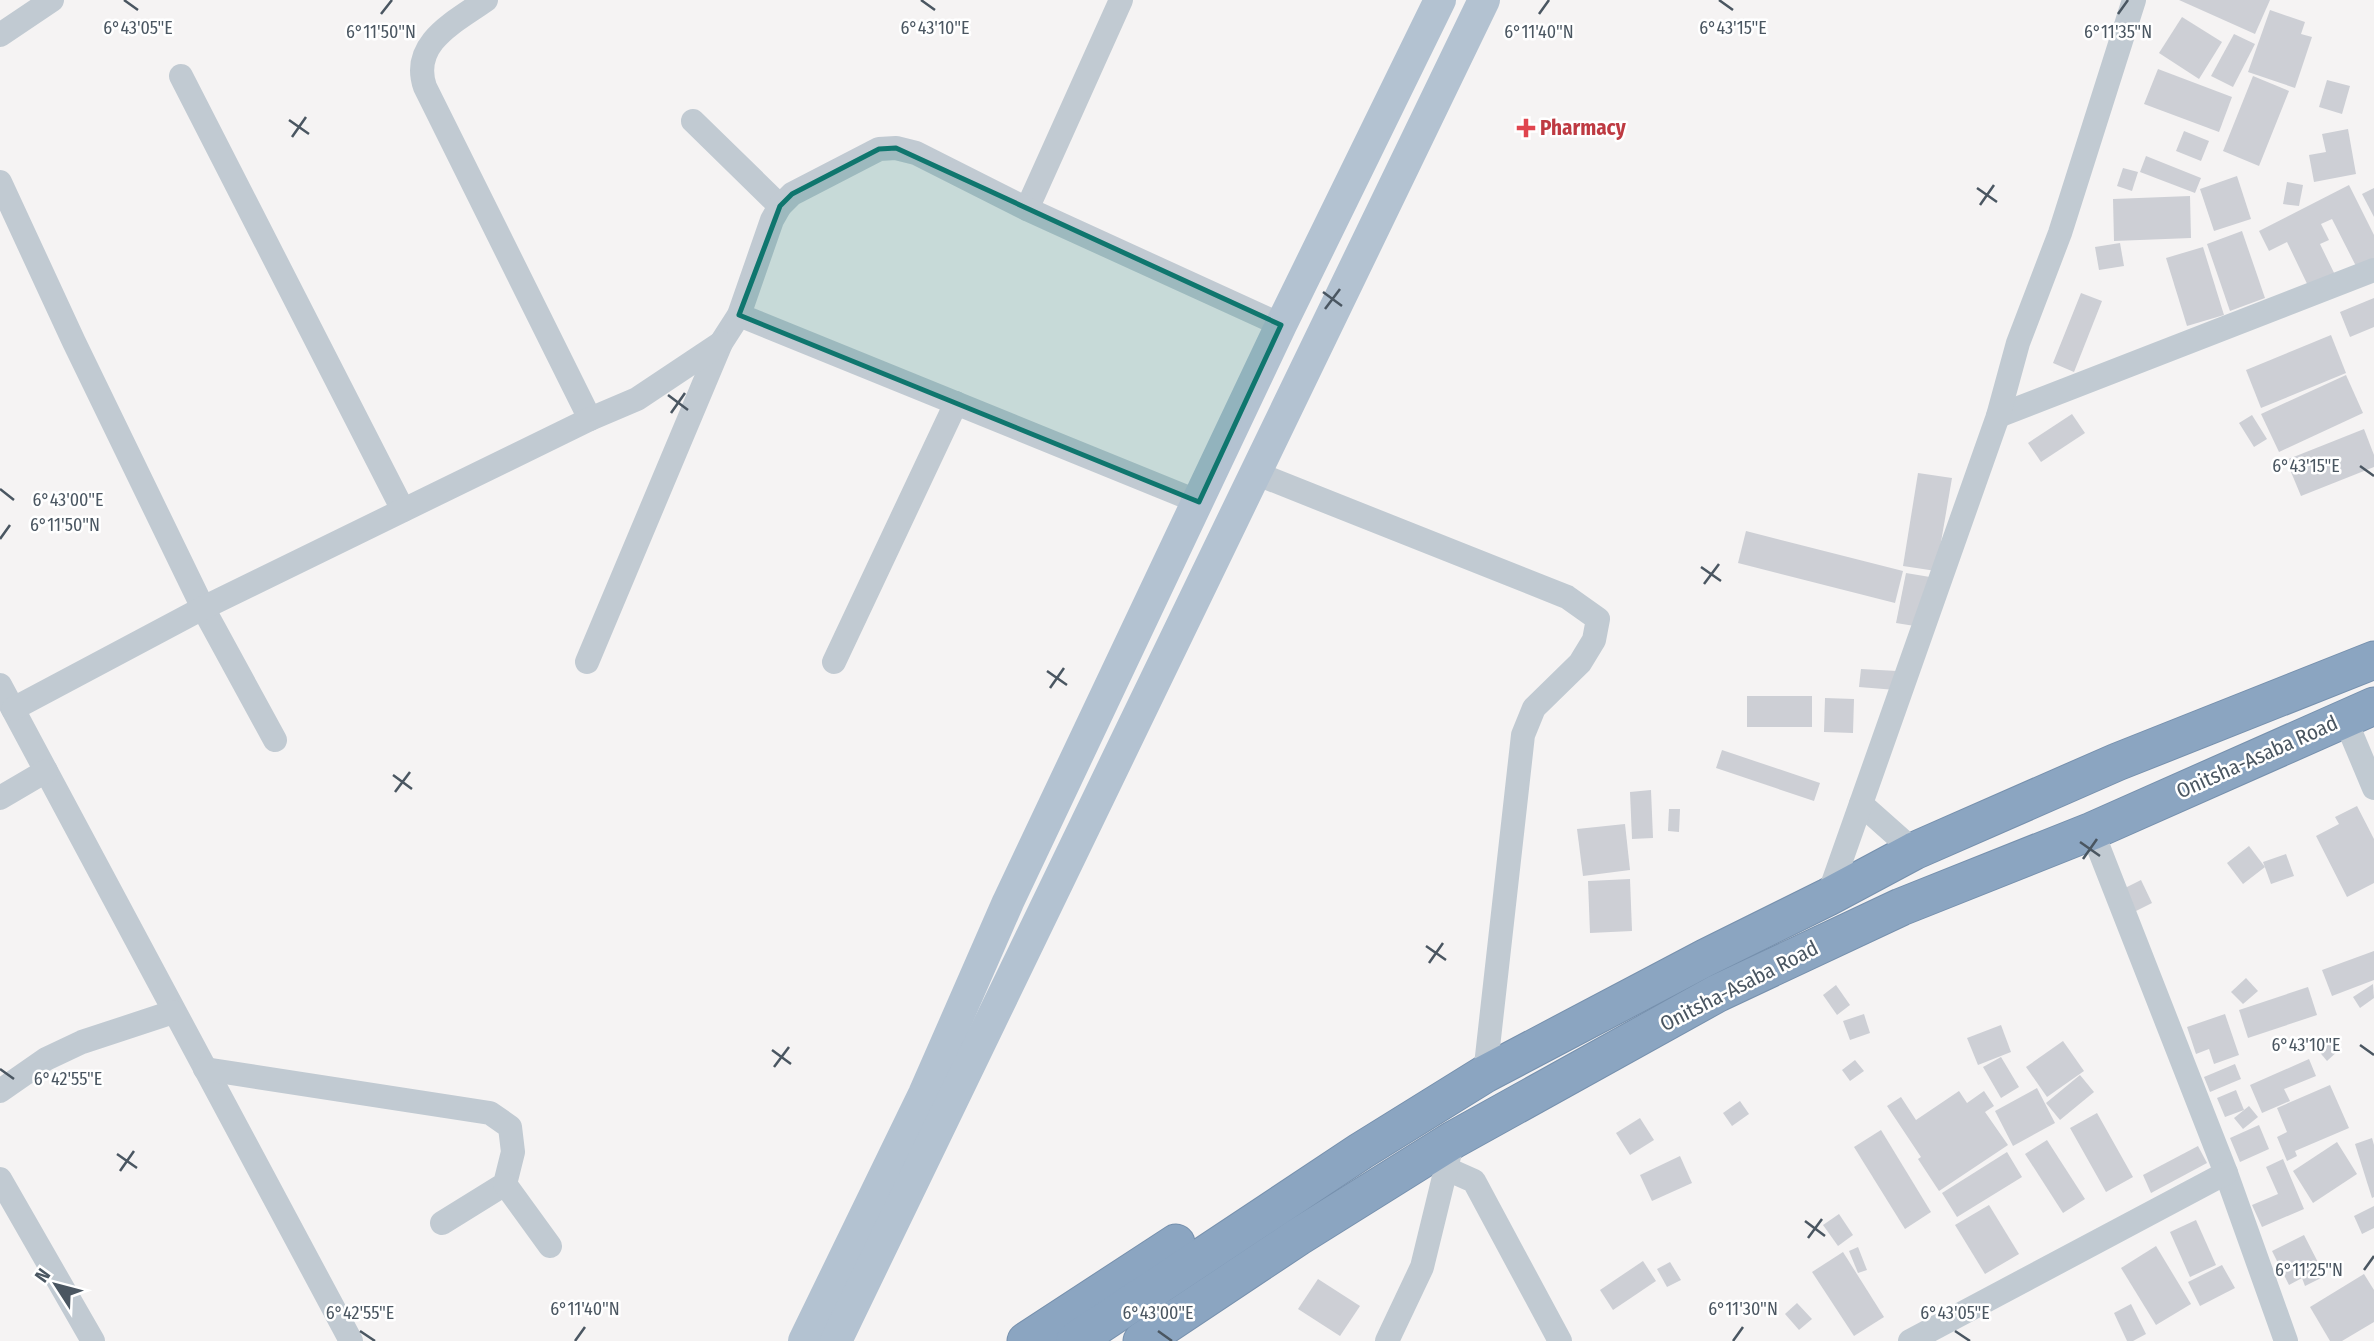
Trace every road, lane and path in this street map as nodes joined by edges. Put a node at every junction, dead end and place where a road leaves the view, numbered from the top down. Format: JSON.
{"nodes":[{"id":1,"x":52,"y":0,"type":"edge"},
{"id":2,"x":485,"y":0,"type":"edge"},
{"id":3,"x":1121,"y":0,"type":"edge"},
{"id":4,"x":1440,"y":0,"type":"edge"},
{"id":5,"x":1484,"y":0,"type":"edge"},
{"id":6,"x":2134,"y":0,"type":"edge"},
{"id":7,"x":0,"y":35,"type":"edge"},
{"id":8,"x":181,"y":76,"type":"dead end"},
{"id":9,"x":693,"y":121,"type":"dead end"},
{"id":10,"x":0,"y":182,"type":"edge"},
{"id":11,"x":780,"y":206,"type":"junction"},
{"id":12,"x":1027,"y":209,"type":"junction"},
{"id":13,"x":2374,"y":270,"type":"edge"},
{"id":14,"x":739,"y":315,"type":"junction"},
{"id":15,"x":1281,"y":325,"type":"junction"},
{"id":16,"x":721,"y":343,"type":"junction"},
{"id":17,"x":956,"y":403,"type":"junction"},
{"id":18,"x":1998,"y":416,"type":"junction"},
{"id":19,"x":590,"y":419,"type":"junction"},
{"id":20,"x":1255,"y":473,"type":"junction"},
{"id":21,"x":1199,"y":502,"type":"junction"},
{"id":22,"x":403,"y":510,"type":"junction"},
{"id":23,"x":203,"y":608,"type":"junction"},
{"id":24,"x":2374,"y":660,"type":"edge"},
{"id":25,"x":587,"y":662,"type":"dead end"},
{"id":26,"x":834,"y":662,"type":"dead end"},
{"id":27,"x":0,"y":685,"type":"edge"},
{"id":28,"x":2265,"y":702,"type":"junction"},
{"id":29,"x":13,"y":709,"type":"junction"},
{"id":30,"x":2359,"y":712,"type":"edge"},
{"id":31,"x":275,"y":740,"type":"dead end"},
{"id":32,"x":2290,"y":742,"type":"junction"},
{"id":33,"x":46,"y":771,"type":"junction"},
{"id":34,"x":2374,"y":788,"type":"edge"},
{"id":35,"x":0,"y":798,"type":"edge"},
{"id":36,"x":1861,"y":804,"type":"junction"},
{"id":37,"x":2092,"y":831,"type":"junction"},
{"id":38,"x":1914,"y":852,"type":"junction"},
{"id":39,"x":1828,"y":897,"type":"junction"},
{"id":40,"x":173,"y":1012,"type":"junction"},
{"id":41,"x":205,"y":1069,"type":"junction"},
{"id":42,"x":1485,"y":1074,"type":"junction"},
{"id":43,"x":0,"y":1091,"type":"edge"},
{"id":44,"x":1361,"y":1151,"type":"junction"},
{"id":45,"x":1450,"y":1154,"type":"junction"},
{"id":46,"x":2226,"y":1173,"type":"junction"},
{"id":47,"x":1399,"y":1174,"type":"junction"},
{"id":48,"x":0,"y":1180,"type":"edge"},
{"id":49,"x":505,"y":1184,"type":"junction"},
{"id":50,"x":442,"y":1223,"type":"dead end"},
{"id":51,"x":550,"y":1246,"type":"dead end"},
{"id":52,"x":93,"y":1341,"type":"edge"},
{"id":53,"x":351,"y":1341,"type":"edge"},
{"id":54,"x":804,"y":1341,"type":"edge"},
{"id":55,"x":836,"y":1341,"type":"edge"},
{"id":56,"x":1026,"y":1341,"type":"edge"},
{"id":57,"x":1075,"y":1341,"type":"edge"},
{"id":58,"x":1142,"y":1341,"type":"edge"},
{"id":59,"x":1187,"y":1341,"type":"edge"},
{"id":60,"x":1387,"y":1341,"type":"edge"},
{"id":61,"x":1560,"y":1341,"type":"edge"},
{"id":62,"x":1910,"y":1341,"type":"edge"},
{"id":63,"x":2286,"y":1341,"type":"edge"}],
"edges":[{"from":1,"to":7,"type":"street"},
{"from":2,"to":19,"type":"street"},
{"from":3,"to":12,"type":"street"},
{"from":4,"to":15,"type":"main road"},
{"from":5,"to":20,"type":"main road"},
{"from":6,"to":18,"type":"street"},
{"from":8,"to":22,"type":"street"},
{"from":9,"to":11,"type":"street"},
{"from":10,"to":23,"type":"street"},
{"from":11,"to":12,"type":"street"},
{"from":11,"to":14,"type":"street"},
{"from":12,"to":15,"type":"street"},
{"from":13,"to":18,"type":"street"},
{"from":14,"to":16,"type":"street"},
{"from":14,"to":17,"type":"street"},
{"from":15,"to":21,"type":"main road"},
{"from":16,"to":19,"type":"street"},
{"from":16,"to":25,"type":"street"},
{"from":17,"to":21,"type":"street"},
{"from":17,"to":26,"type":"street"},
{"from":18,"to":36,"type":"street"},
{"from":19,"to":22,"type":"street"},
{"from":20,"to":42,"type":"street"},
{"from":20,"to":55,"type":"main road"},
{"from":21,"to":54,"type":"main road"},
{"from":22,"to":23,"type":"street"},
{"from":23,"to":29,"type":"street"},
{"from":23,"to":31,"type":"street"},
{"from":24,"to":28,"type":"highway"},
{"from":27,"to":29,"type":"street"},
{"from":28,"to":32,"type":"highway"},
{"from":28,"to":38,"type":"highway"},
{"from":29,"to":33,"type":"street"},
{"from":30,"to":32,"type":"highway","name":"Onitsha-Asaba Road"},
{"from":30,"to":34,"type":"street"},
{"from":32,"to":37,"type":"highway","name":"Onitsha-Asaba Road"},
{"from":33,"to":35,"type":"street"},
{"from":33,"to":40,"type":"street"},
{"from":36,"to":38,"type":"street"},
{"from":36,"to":39,"type":"street"},
{"from":37,"to":45,"type":"highway","name":"Onitsha-Asaba Road"},
{"from":37,"to":46,"type":"street"},
{"from":38,"to":39,"type":"highway"},
{"from":39,"to":42,"type":"highway"},
{"from":40,"to":41,"type":"street"},
{"from":40,"to":43,"type":"street"},
{"from":41,"to":49,"type":"street"},
{"from":41,"to":53,"type":"street"},
{"from":42,"to":44,"type":"highway"},
{"from":44,"to":56,"type":"highway"},
{"from":44,"to":57,"type":"highway"},
{"from":45,"to":47,"type":"highway","name":"Onitsha-Asaba Road"},
{"from":45,"to":60,"type":"street"},
{"from":45,"to":61,"type":"street"},
{"from":46,"to":62,"type":"street"},
{"from":46,"to":63,"type":"street"},
{"from":47,"to":58,"type":"highway","name":"Onitsha-Asaba Road"},
{"from":47,"to":59,"type":"highway"},
{"from":48,"to":52,"type":"street"},
{"from":49,"to":50,"type":"street"},
{"from":49,"to":51,"type":"street"}]}
